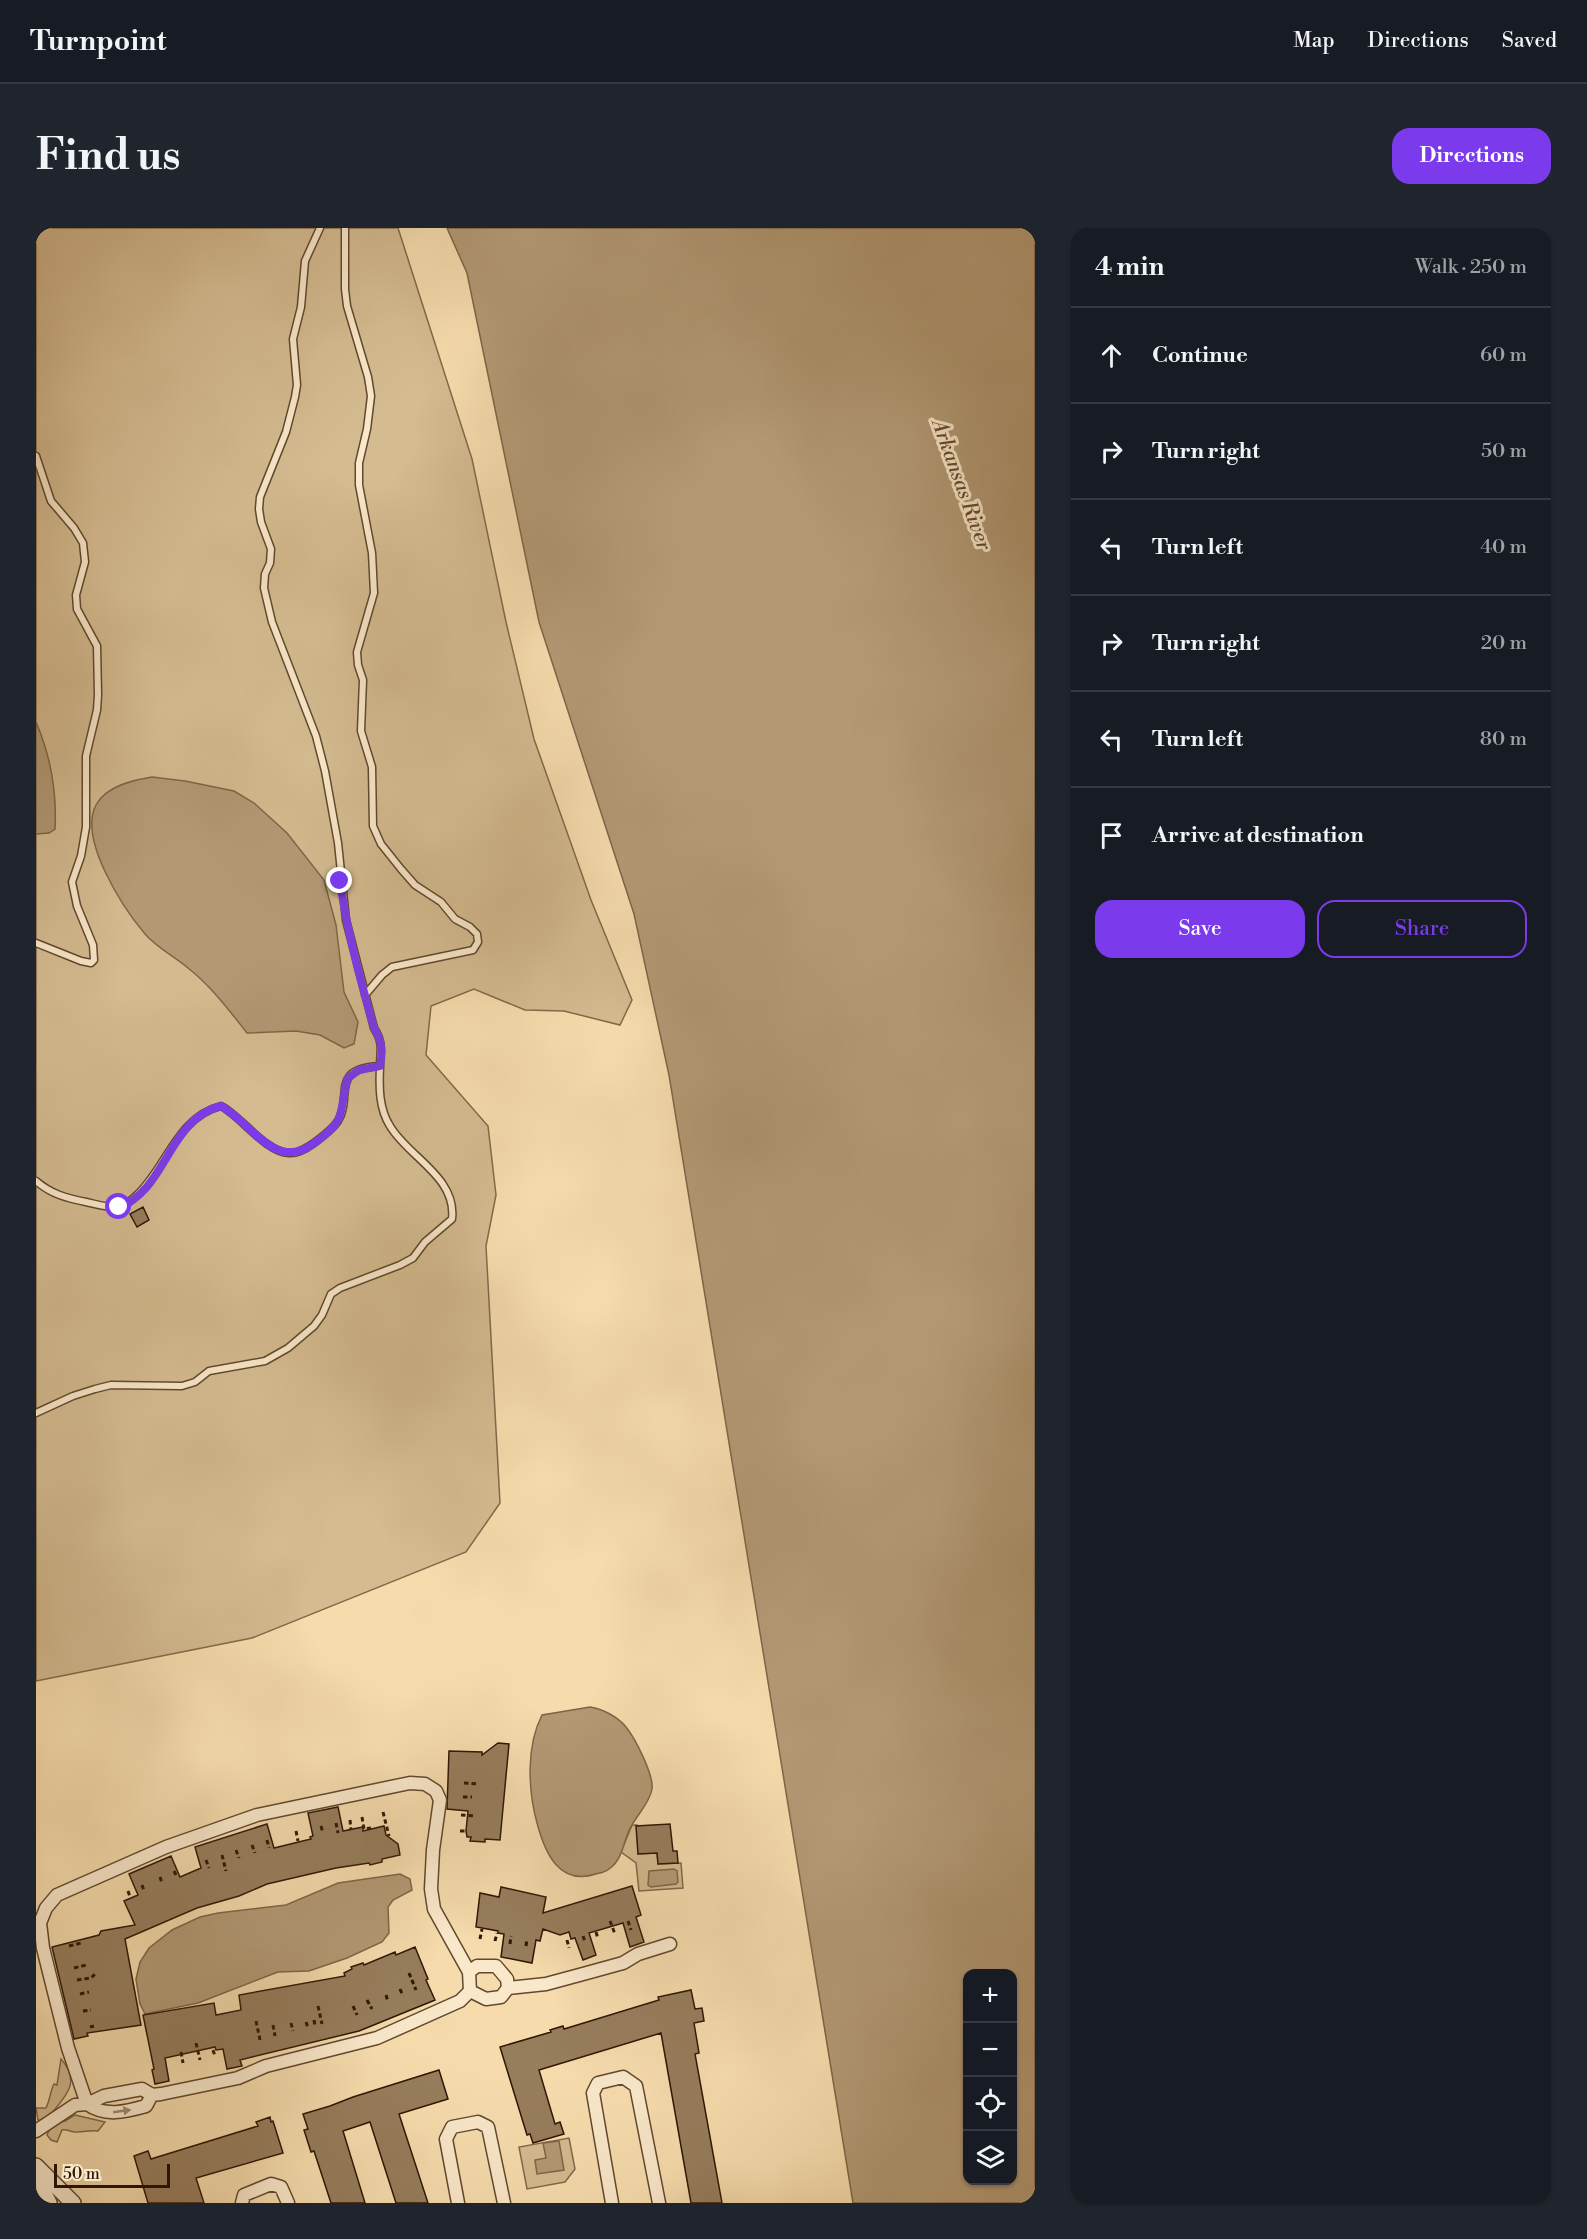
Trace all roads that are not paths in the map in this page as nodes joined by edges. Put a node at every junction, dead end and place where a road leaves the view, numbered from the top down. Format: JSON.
{"nodes":[{"id":1,"x":320,"y":228,"type":"edge"},
{"id":2,"x":345,"y":228,"type":"edge"},
{"id":3,"x":36,"y":456,"type":"edge"},
{"id":4,"x":36,"y":943,"type":"edge"},
{"id":5,"x":365,"y":995,"type":"junction"},
{"id":6,"x":380,"y":1066,"type":"junction"},
{"id":7,"x":36,"y":1181,"type":"edge"},
{"id":8,"x":36,"y":1413,"type":"edge"},
{"id":9,"x":38,"y":1922,"type":"edge"},
{"id":10,"x":39,"y":1943,"type":"edge"},
{"id":11,"x":670,"y":1944,"type":"dead end"},
{"id":12,"x":469,"y":1972,"type":"junction"},
{"id":13,"x":508,"y":1988,"type":"junction"},
{"id":14,"x":470,"y":1991,"type":"junction"},
{"id":15,"x":152,"y":2094,"type":"junction"},
{"id":16,"x":87,"y":2104,"type":"junction"},
{"id":17,"x":36,"y":2130,"type":"edge"},
{"id":18,"x":36,"y":2166,"type":"edge"},
{"id":19,"x":36,"y":2178,"type":"edge"},
{"id":20,"x":608,"y":2202,"type":"edge"},
{"id":21,"x":49,"y":2203,"type":"edge"},
{"id":22,"x":73,"y":2203,"type":"edge"},
{"id":23,"x":242,"y":2203,"type":"edge"},
{"id":24,"x":288,"y":2203,"type":"edge"},
{"id":25,"x":458,"y":2203,"type":"edge"},
{"id":26,"x":504,"y":2203,"type":"edge"},
{"id":27,"x":659,"y":2203,"type":"edge"}],
"edges":[{"from":1,"to":5,"type":"lane"},
{"from":2,"to":5,"type":"lane"},
{"from":3,"to":4,"type":"lane"},
{"from":5,"to":6,"type":"lane"},
{"from":6,"to":7,"type":"lane"},
{"from":6,"to":8,"type":"lane"},
{"from":9,"to":10,"type":"street"},
{"from":9,"to":12,"type":"street"},
{"from":10,"to":16,"type":"street"},
{"from":11,"to":13,"type":"street"},
{"from":12,"to":13,"type":"street"},
{"from":12,"to":14,"type":"street"},
{"from":13,"to":14,"type":"street"},
{"from":14,"to":15,"type":"street"},
{"from":15,"to":16,"type":"street"},
{"from":16,"to":15,"type":"street","one_way":true},
{"from":16,"to":17,"type":"street"},
{"from":18,"to":22,"type":"street"},
{"from":19,"to":21,"type":"street"},
{"from":20,"to":27,"type":"street"},
{"from":23,"to":24,"type":"street"},
{"from":25,"to":26,"type":"street"}]}
